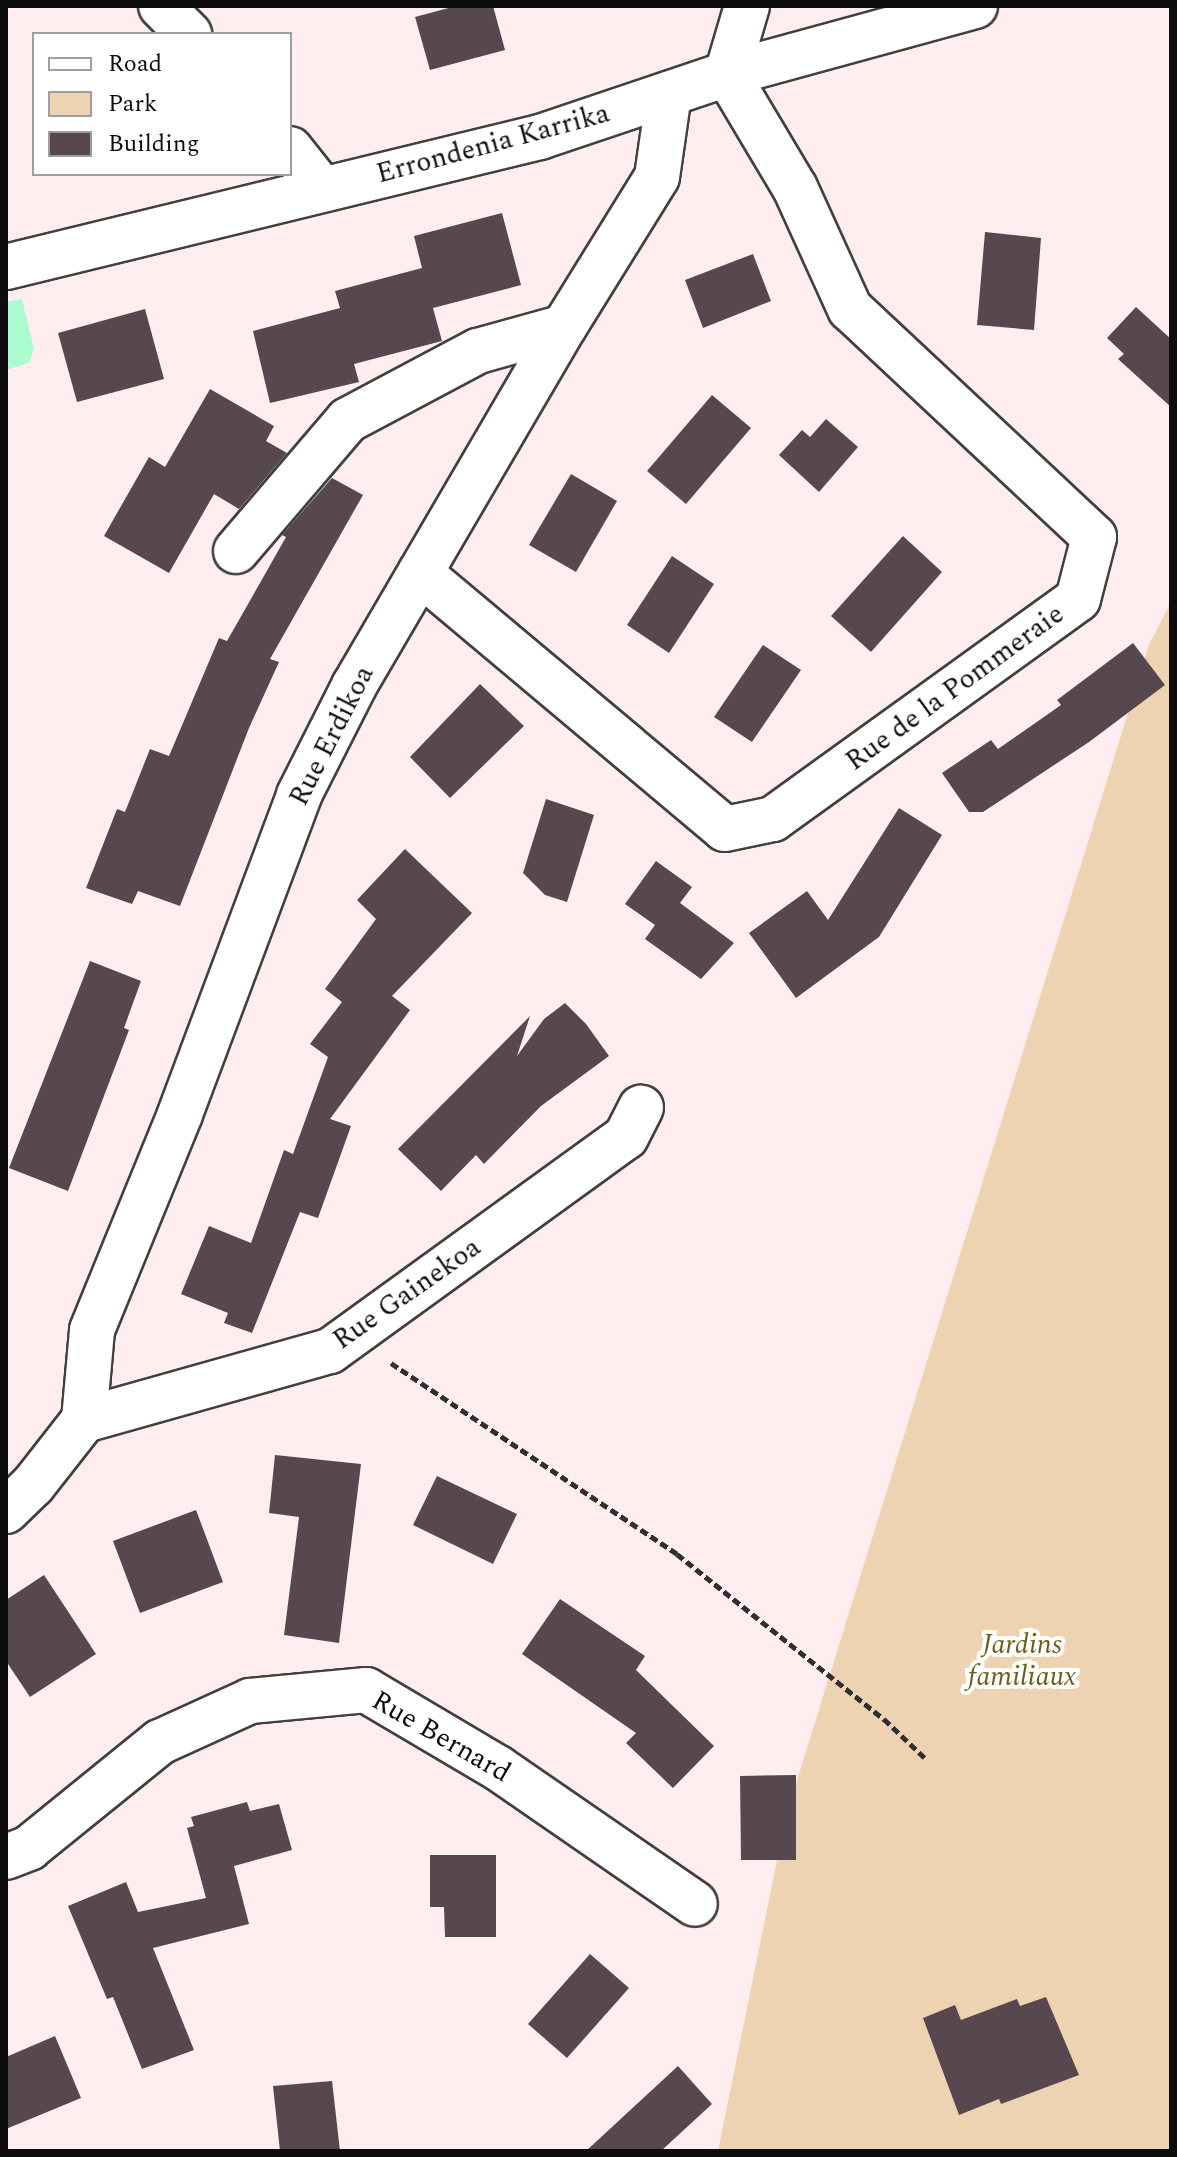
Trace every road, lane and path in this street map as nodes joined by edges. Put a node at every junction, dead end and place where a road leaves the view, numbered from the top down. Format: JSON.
{"nodes":[{"id":1,"x":161,"y":6,"type":"edge"},
{"id":2,"x":747,"y":6,"type":"edge"},
{"id":3,"x":975,"y":6,"type":"edge"},
{"id":4,"x":187,"y":32,"type":"edge"},
{"id":5,"x":727,"y":74,"type":"junction"},
{"id":6,"x":669,"y":94,"type":"junction"},
{"id":7,"x":292,"y":152,"type":"edge"},
{"id":8,"x":321,"y":188,"type":"junction"},
{"id":9,"x":6,"y":267,"type":"edge"},
{"id":10,"x":564,"y":327,"type":"junction"},
{"id":11,"x":236,"y":551,"type":"dead end"},
{"id":12,"x":420,"y":573,"type":"junction"},
{"id":13,"x":641,"y":1108,"type":"dead end"},
{"id":14,"x":350,"y":1337,"type":"junction"},
{"id":15,"x":84,"y":1420,"type":"junction"},
{"id":16,"x":6,"y":1511,"type":"edge"},
{"id":17,"x":926,"y":1759,"type":"dead end"},
{"id":18,"x":6,"y":1857,"type":"edge"},
{"id":19,"x":695,"y":1904,"type":"dead end"}],
"edges":[{"from":1,"to":4,"type":"street"},
{"from":2,"to":5,"type":"street"},
{"from":3,"to":5,"type":"street","name":"Errondenia Karrika"},
{"from":5,"to":6,"type":"street","name":"Errondenia Karrika"},
{"from":5,"to":12,"type":"street","name":"Rue de la Pommeraie"},
{"from":6,"to":8,"type":"street","name":"Errondenia Karrika"},
{"from":6,"to":10,"type":"street","name":"Rue Erdikoa"},
{"from":7,"to":8,"type":"street"},
{"from":8,"to":9,"type":"street","name":"Errondenia Karrika"},
{"from":10,"to":11,"type":"street"},
{"from":10,"to":12,"type":"street","name":"Rue Erdikoa"},
{"from":12,"to":15,"type":"street","name":"Rue Erdikoa"},
{"from":13,"to":14,"type":"street","name":"Rue Gainekoa"},
{"from":14,"to":15,"type":"street","name":"Rue Gainekoa"},
{"from":14,"to":17,"type":"path"},
{"from":15,"to":16,"type":"street"},
{"from":18,"to":19,"type":"street","name":"Rue Bernard"}]}
